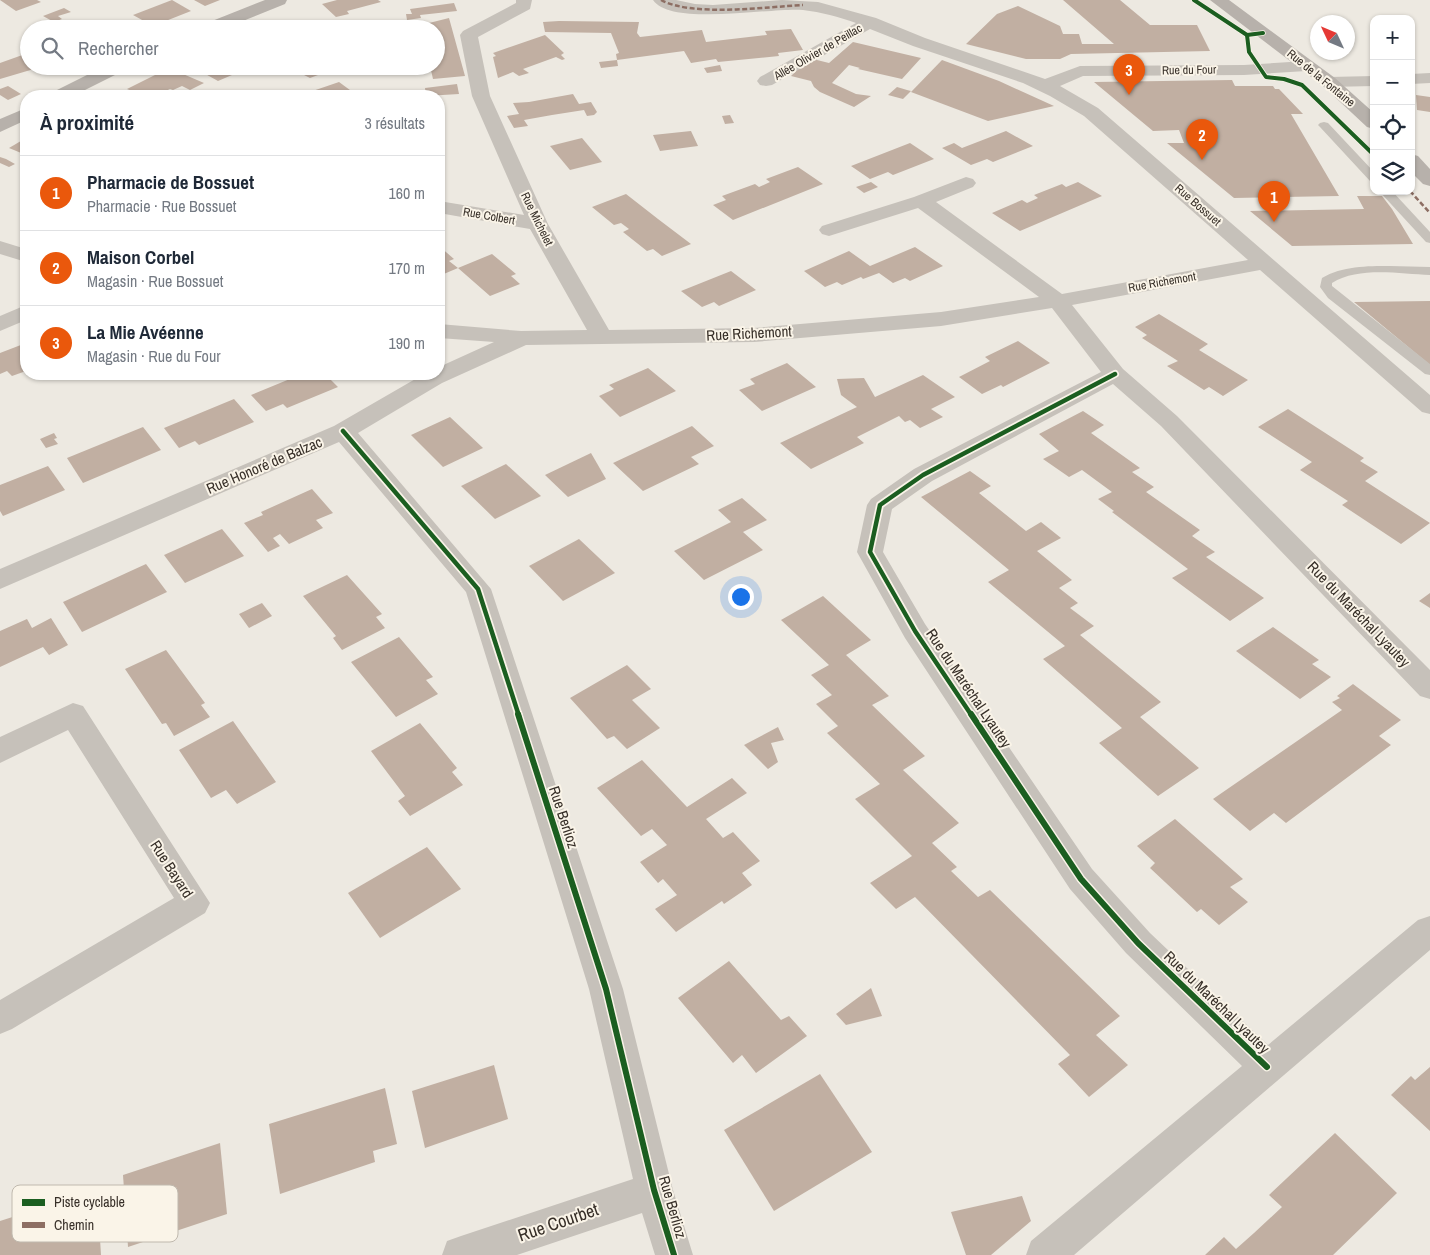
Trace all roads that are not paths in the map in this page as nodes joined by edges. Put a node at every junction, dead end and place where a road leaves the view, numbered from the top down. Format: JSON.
{"nodes":[{"id":1,"x":279,"y":0,"type":"edge"},
{"id":2,"x":524,"y":0,"type":"edge"},
{"id":3,"x":661,"y":0,"type":"edge"},
{"id":4,"x":1218,"y":0,"type":"edge"},
{"id":5,"x":230,"y":20,"type":"edge"},
{"id":6,"x":870,"y":22,"type":"junction"},
{"id":7,"x":1306,"y":66,"type":"junction"},
{"id":8,"x":101,"y":75,"type":"edge"},
{"id":9,"x":1430,"y":78,"type":"edge"},
{"id":10,"x":1415,"y":79,"type":"edge"},
{"id":11,"x":1370,"y":80,"type":"edge"},
{"id":12,"x":766,"y":81,"type":"dead end"},
{"id":13,"x":1329,"y":82,"type":"junction"},
{"id":14,"x":1045,"y":86,"type":"junction"},
{"id":15,"x":71,"y":90,"type":"edge"},
{"id":16,"x":20,"y":116,"type":"edge"},
{"id":17,"x":1370,"y":118,"type":"edge"},
{"id":18,"x":1324,"y":125,"type":"dead end"},
{"id":19,"x":0,"y":126,"type":"edge"},
{"id":20,"x":1415,"y":164,"type":"edge"},
{"id":21,"x":1370,"y":175,"type":"edge"},
{"id":22,"x":1430,"y":180,"type":"edge"},
{"id":23,"x":966,"y":183,"type":"dead end"},
{"id":24,"x":1390,"y":195,"type":"edge"},
{"id":25,"x":920,"y":201,"type":"junction"},
{"id":26,"x":445,"y":208,"type":"edge"},
{"id":27,"x":538,"y":224,"type":"junction"},
{"id":28,"x":829,"y":230,"type":"dead end"},
{"id":29,"x":1430,"y":239,"type":"edge"},
{"id":30,"x":0,"y":247,"type":"edge"},
{"id":31,"x":20,"y":254,"type":"edge"},
{"id":32,"x":1266,"y":263,"type":"junction"},
{"id":33,"x":1430,"y":271,"type":"edge"},
{"id":34,"x":1058,"y":301,"type":"junction"},
{"id":35,"x":20,"y":315,"type":"edge"},
{"id":36,"x":0,"y":324,"type":"edge"},
{"id":37,"x":445,"y":332,"type":"edge"},
{"id":38,"x":521,"y":338,"type":"junction"},
{"id":39,"x":602,"y":338,"type":"junction"},
{"id":40,"x":1430,"y":371,"type":"edge"},
{"id":41,"x":445,"y":373,"type":"edge"},
{"id":42,"x":1115,"y":374,"type":"junction"},
{"id":43,"x":431,"y":380,"type":"edge"},
{"id":44,"x":1430,"y":407,"type":"edge"},
{"id":45,"x":343,"y":431,"type":"junction"},
{"id":46,"x":0,"y":580,"type":"edge"},
{"id":47,"x":1430,"y":688,"type":"edge"},
{"id":48,"x":0,"y":751,"type":"edge"},
{"id":49,"x":1430,"y":930,"type":"edge"},
{"id":50,"x":0,"y":1018,"type":"edge"},
{"id":51,"x":1267,"y":1067,"type":"junction"},
{"id":52,"x":654,"y":1190,"type":"junction"},
{"id":53,"x":462,"y":1255,"type":"edge"},
{"id":54,"x":674,"y":1255,"type":"edge"},
{"id":55,"x":1045,"y":1255,"type":"edge"}],
"edges":[{"from":1,"to":5,"type":"main road"},
{"from":2,"to":27,"type":"street","name":"Rue Michelet"},
{"from":3,"to":6,"type":"street","name":"Rue Bossuet"},
{"from":4,"to":7,"type":"main road","name":"Rue de la Fontaine"},
{"from":6,"to":12,"type":"street","name":"Allée Olivier de Peillac"},
{"from":6,"to":14,"type":"street","name":"Rue Bossuet"},
{"from":7,"to":13,"type":"main road","name":"Rue de la Fontaine"},
{"from":7,"to":14,"type":"street","name":"Rue du Four"},
{"from":8,"to":15,"type":"main road"},
{"from":9,"to":10,"type":"street"},
{"from":11,"to":13,"type":"street"},
{"from":13,"to":17,"type":"main road","name":"Rue de la Fontaine"},
{"from":14,"to":32,"type":"street","name":"Rue Bossuet"},
{"from":16,"to":19,"type":"main road"},
{"from":18,"to":21,"type":"lane"},
{"from":20,"to":22,"type":"main road"},
{"from":23,"to":25,"type":"street"},
{"from":24,"to":29,"type":"lane"},
{"from":25,"to":28,"type":"street"},
{"from":25,"to":34,"type":"street"},
{"from":26,"to":27,"type":"street","name":"Rue Colbert"},
{"from":27,"to":39,"type":"street","name":"Rue Michelet"},
{"from":30,"to":31,"type":"street"},
{"from":32,"to":34,"type":"street","name":"Rue Richemont"},
{"from":32,"to":44,"type":"street","name":"Rue Bossuet"},
{"from":33,"to":40,"type":"lane"},
{"from":34,"to":39,"type":"street","name":"Rue Richemont"},
{"from":34,"to":42,"type":"street","name":"Rue du Maréchal Lyautey"},
{"from":35,"to":36,"type":"street"},
{"from":37,"to":38,"type":"street","name":"Rue Richemont"},
{"from":38,"to":39,"type":"street","name":"Rue Richemont"},
{"from":38,"to":41,"type":"street","name":"Rue Honoré de Balzac"},
{"from":42,"to":47,"type":"street","name":"Rue du Maréchal Lyautey"},
{"from":42,"to":51,"type":"street","name":"Rue du Maréchal Lyautey"},
{"from":43,"to":45,"type":"street","name":"Rue Honoré de Balzac"},
{"from":45,"to":46,"type":"street","name":"Rue Honoré de Balzac"},
{"from":45,"to":52,"type":"street","name":"Rue Berlioz"},
{"from":48,"to":50,"type":"street","name":"Rue Bayard"},
{"from":49,"to":51,"type":"street","name":"Rue du Maréchal Lyautey"},
{"from":51,"to":55,"type":"street","name":"Rue du Maréchal Lyautey"},
{"from":52,"to":53,"type":"street","name":"Rue Courbet"},
{"from":52,"to":54,"type":"street","name":"Rue Berlioz"}]}
